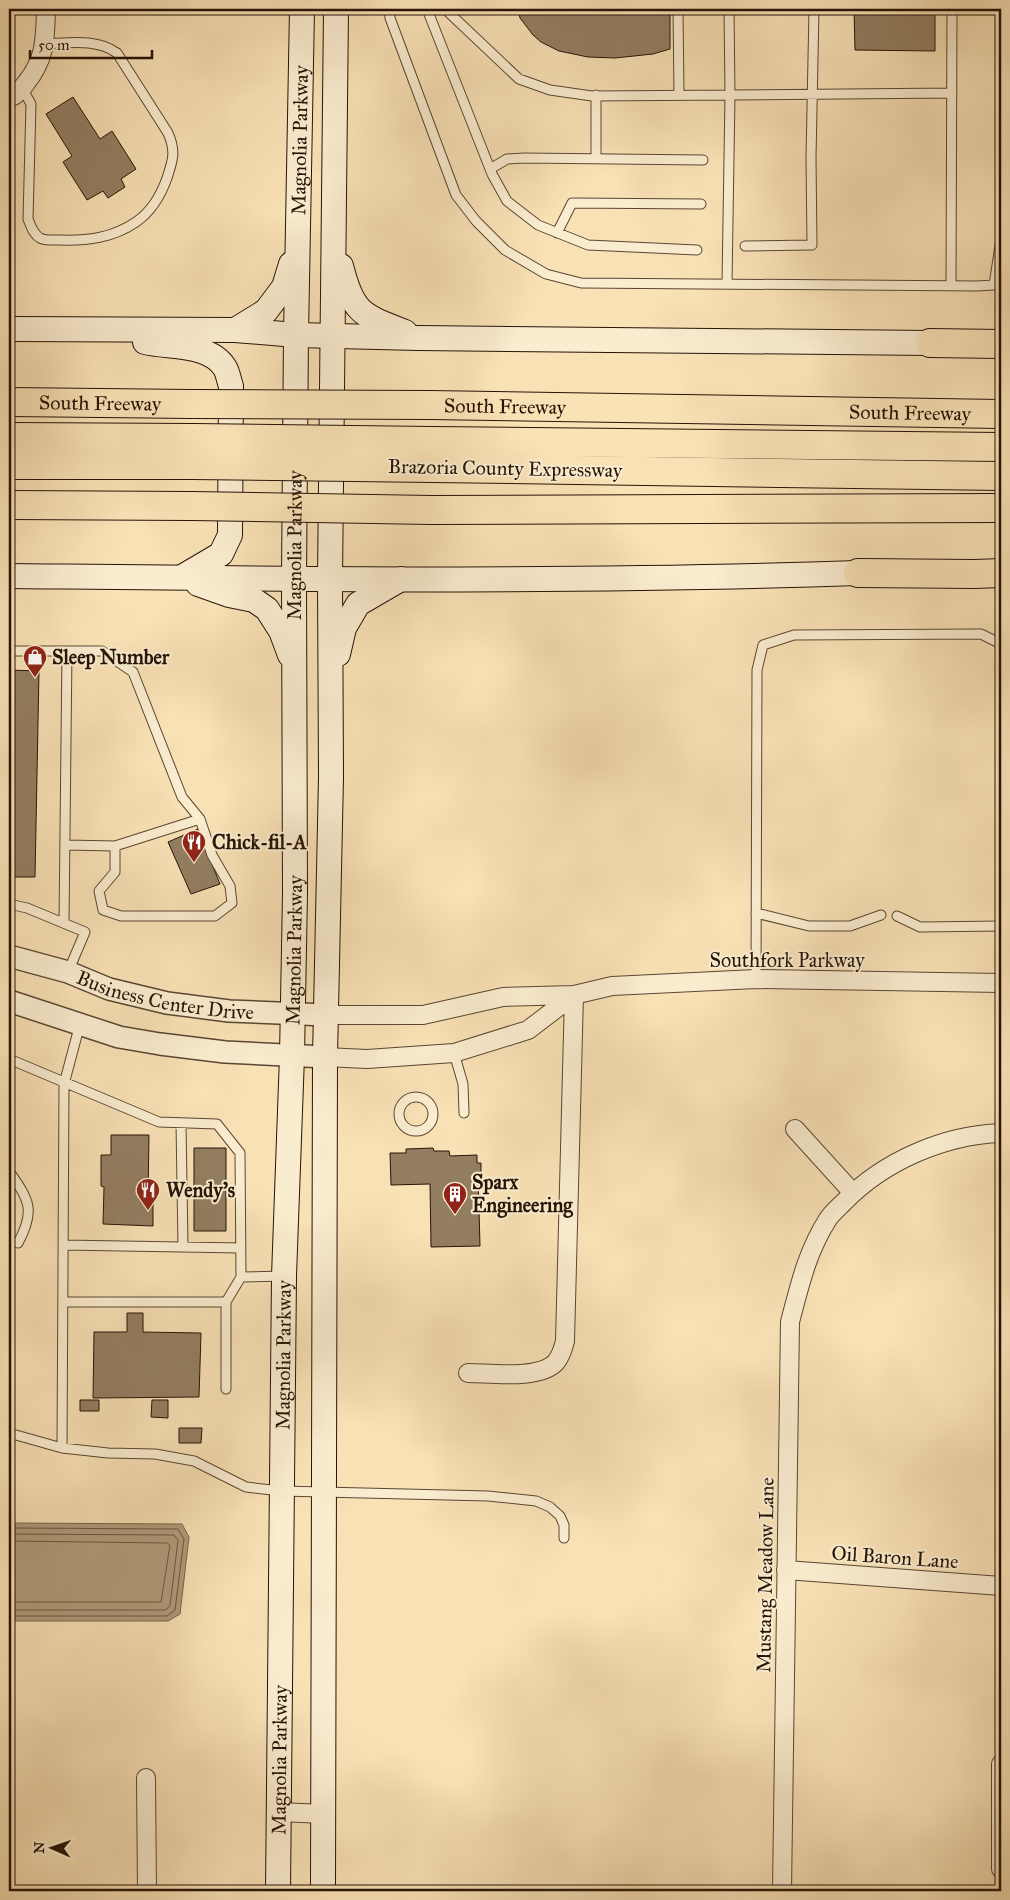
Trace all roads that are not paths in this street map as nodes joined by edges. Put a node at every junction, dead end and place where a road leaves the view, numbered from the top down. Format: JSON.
{"nodes":[{"id":1,"x":46,"y":9,"type":"edge"},
{"id":2,"x":302,"y":9,"type":"edge"},
{"id":3,"x":336,"y":9,"type":"edge"},
{"id":4,"x":390,"y":9,"type":"edge"},
{"id":5,"x":427,"y":9,"type":"edge"},
{"id":6,"x":445,"y":9,"type":"edge"},
{"id":7,"x":678,"y":9,"type":"edge"},
{"id":8,"x":729,"y":9,"type":"edge"},
{"id":9,"x":814,"y":9,"type":"edge"},
{"id":10,"x":952,"y":9,"type":"edge"},
{"id":11,"x":45,"y":44,"type":"junction"},
{"id":12,"x":16,"y":93,"type":"edge"},
{"id":13,"x":952,"y":93,"type":"junction"},
{"id":14,"x":813,"y":94,"type":"junction"},
{"id":15,"x":679,"y":95,"type":"junction"},
{"id":16,"x":730,"y":95,"type":"junction"},
{"id":17,"x":596,"y":96,"type":"junction"},
{"id":18,"x":596,"y":158,"type":"junction"},
{"id":19,"x":703,"y":160,"type":"dead end"},
{"id":20,"x":490,"y":169,"type":"junction"},
{"id":21,"x":701,"y":204,"type":"dead end"},
{"id":22,"x":557,"y":233,"type":"junction"},
{"id":23,"x":334,"y":235,"type":"junction"},
{"id":24,"x":298,"y":236,"type":"junction"},
{"id":25,"x":1001,"y":239,"type":"edge"},
{"id":26,"x":745,"y":246,"type":"dead end"},
{"id":27,"x":697,"y":250,"type":"dead end"},
{"id":28,"x":727,"y":284,"type":"junction"},
{"id":29,"x":998,"y":285,"type":"edge"},
{"id":30,"x":951,"y":286,"type":"junction"},
{"id":31,"x":9,"y":329,"type":"edge"},
{"id":32,"x":94,"y":329,"type":"junction"},
{"id":33,"x":235,"y":330,"type":"junction"},
{"id":34,"x":296,"y":335,"type":"junction"},
{"id":35,"x":333,"y":336,"type":"junction"},
{"id":36,"x":418,"y":338,"type":"junction"},
{"id":37,"x":930,"y":343,"type":"joint"},
{"id":38,"x":1001,"y":344,"type":"edge"},
{"id":39,"x":9,"y":402,"type":"edge"},
{"id":40,"x":1001,"y":414,"type":"edge"},
{"id":41,"x":9,"y":437,"type":"edge"},
{"id":42,"x":1001,"y":447,"type":"edge"},
{"id":43,"x":432,"y":454,"type":"junction"},
{"id":44,"x":9,"y":465,"type":"edge"},
{"id":45,"x":1001,"y":476,"type":"edge"},
{"id":46,"x":9,"y":506,"type":"edge"},
{"id":47,"x":1001,"y":508,"type":"edge"},
{"id":48,"x":858,"y":573,"type":"joint"},
{"id":49,"x":1001,"y":573,"type":"edge"},
{"id":50,"x":9,"y":576,"type":"edge"},
{"id":51,"x":180,"y":578,"type":"junction"},
{"id":52,"x":294,"y":578,"type":"junction"},
{"id":53,"x":330,"y":578,"type":"junction"},
{"id":54,"x":401,"y":579,"type":"junction"},
{"id":55,"x":1001,"y":644,"type":"edge"},
{"id":56,"x":9,"y":651,"type":"edge"},
{"id":57,"x":67,"y":651,"type":"junction"},
{"id":58,"x":294,"y":669,"type":"junction"},
{"id":59,"x":330,"y":682,"type":"junction"},
{"id":60,"x":200,"y":819,"type":"junction"},
{"id":61,"x":66,"y":844,"type":"junction"},
{"id":62,"x":115,"y":846,"type":"junction"},
{"id":63,"x":9,"y":904,"type":"edge"},
{"id":64,"x":756,"y":914,"type":"junction"},
{"id":65,"x":881,"y":915,"type":"dead end"},
{"id":66,"x":897,"y":916,"type":"dead end"},
{"id":67,"x":64,"y":923,"type":"junction"},
{"id":68,"x":1001,"y":926,"type":"edge"},
{"id":69,"x":9,"y":956,"type":"edge"},
{"id":70,"x":68,"y":972,"type":"junction"},
{"id":71,"x":756,"y":979,"type":"junction"},
{"id":72,"x":1001,"y":983,"type":"edge"},
{"id":73,"x":574,"y":995,"type":"junction"},
{"id":74,"x":9,"y":1001,"type":"edge"},
{"id":75,"x":293,"y":1015,"type":"junction"},
{"id":76,"x":326,"y":1015,"type":"junction"},
{"id":77,"x":80,"y":1024,"type":"junction"},
{"id":78,"x":454,"y":1053,"type":"junction"},
{"id":79,"x":292,"y":1056,"type":"junction"},
{"id":80,"x":325,"y":1057,"type":"junction"},
{"id":81,"x":9,"y":1059,"type":"edge"},
{"id":82,"x":64,"y":1084,"type":"junction"},
{"id":83,"x":464,"y":1113,"type":"dead end"},
{"id":84,"x":181,"y":1123,"type":"junction"},
{"id":85,"x":795,"y":1129,"type":"dead end"},
{"id":86,"x":1001,"y":1133,"type":"edge"},
{"id":87,"x":9,"y":1171,"type":"edge"},
{"id":88,"x":853,"y":1193,"type":"junction"},
{"id":89,"x":18,"y":1243,"type":"dead end"},
{"id":90,"x":63,"y":1245,"type":"junction"},
{"id":91,"x":183,"y":1247,"type":"junction"},
{"id":92,"x":241,"y":1248,"type":"junction"},
{"id":93,"x":284,"y":1276,"type":"junction"},
{"id":94,"x":241,"y":1277,"type":"junction"},
{"id":95,"x":63,"y":1302,"type":"junction"},
{"id":96,"x":226,"y":1302,"type":"junction"},
{"id":97,"x":468,"y":1373,"type":"dead end"},
{"id":98,"x":226,"y":1389,"type":"dead end"},
{"id":99,"x":9,"y":1435,"type":"edge"},
{"id":100,"x":62,"y":1448,"type":"junction"},
{"id":101,"x":281,"y":1491,"type":"junction"},
{"id":102,"x":326,"y":1491,"type":"junction"},
{"id":103,"x":564,"y":1538,"type":"dead end"},
{"id":104,"x":786,"y":1570,"type":"junction"},
{"id":105,"x":1001,"y":1586,"type":"edge"},
{"id":106,"x":1001,"y":1764,"type":"edge"},
{"id":107,"x":146,"y":1778,"type":"dead end"},
{"id":108,"x":279,"y":1812,"type":"junction"},
{"id":109,"x":324,"y":1814,"type":"junction"},
{"id":110,"x":1001,"y":1869,"type":"edge"},
{"id":111,"x":147,"y":1891,"type":"edge"},
{"id":112,"x":278,"y":1891,"type":"edge"},
{"id":113,"x":323,"y":1891,"type":"edge"},
{"id":114,"x":782,"y":1891,"type":"edge"}],
"edges":[{"from":1,"to":11,"type":"street"},
{"from":2,"to":24,"type":"main road","name":"Magnolia Parkway"},
{"from":3,"to":23,"type":"main road","name":"Magnolia Parkway"},
{"from":4,"to":28,"type":"lane"},
{"from":5,"to":20,"type":"lane"},
{"from":6,"to":17,"type":"lane"},
{"from":7,"to":15,"type":"lane"},
{"from":8,"to":16,"type":"lane"},
{"from":9,"to":14,"type":"lane"},
{"from":10,"to":13,"type":"lane"},
{"from":11,"to":12,"type":"street"},
{"from":11,"to":12,"type":"lane"},
{"from":13,"to":14,"type":"lane"},
{"from":13,"to":30,"type":"lane"},
{"from":14,"to":16,"type":"lane"},
{"from":14,"to":26,"type":"lane"},
{"from":15,"to":16,"type":"lane"},
{"from":15,"to":17,"type":"lane"},
{"from":16,"to":28,"type":"lane"},
{"from":17,"to":18,"type":"lane"},
{"from":18,"to":19,"type":"lane"},
{"from":18,"to":20,"type":"lane"},
{"from":20,"to":22,"type":"lane"},
{"from":21,"to":22,"type":"lane"},
{"from":22,"to":27,"type":"lane"},
{"from":23,"to":35,"type":"main road","name":"Magnolia Parkway"},
{"from":23,"to":36,"type":"main road"},
{"from":24,"to":33,"type":"main road"},
{"from":24,"to":34,"type":"main road","name":"Magnolia Parkway"},
{"from":25,"to":29,"type":"lane"},
{"from":28,"to":30,"type":"lane"},
{"from":29,"to":30,"type":"lane"},
{"from":31,"to":32,"type":"main road"},
{"from":32,"to":33,"type":"main road"},
{"from":32,"to":51,"type":"main road"},
{"from":33,"to":34,"type":"main road"},
{"from":34,"to":35,"type":"main road"},
{"from":34,"to":52,"type":"main road","name":"Magnolia Parkway"},
{"from":35,"to":36,"type":"main road"},
{"from":35,"to":53,"type":"main road","name":"Magnolia Parkway"},
{"from":36,"to":37,"type":"main road"},
{"from":37,"to":38,"type":"highway"},
{"from":39,"to":40,"type":"highway","name":"South Freeway","bridge":true},
{"from":41,"to":43,"type":"highway","name":"Brazoria County Expressway","bridge":true},
{"from":42,"to":43,"type":"highway","name":"Brazoria County Expressway"},
{"from":43,"to":44,"type":"highway","name":"Brazoria County Expressway","bridge":true},
{"from":43,"to":45,"type":"highway","name":"Brazoria County Expressway"},
{"from":46,"to":47,"type":"highway","bridge":true},
{"from":48,"to":49,"type":"highway"},
{"from":48,"to":54,"type":"main road"},
{"from":50,"to":51,"type":"main road"},
{"from":51,"to":52,"type":"main road"},
{"from":51,"to":58,"type":"main road"},
{"from":52,"to":53,"type":"main road"},
{"from":52,"to":58,"type":"main road","name":"Magnolia Parkway"},
{"from":53,"to":54,"type":"main road"},
{"from":53,"to":59,"type":"main road","name":"Magnolia Parkway"},
{"from":54,"to":59,"type":"main road"},
{"from":55,"to":64,"type":"lane"},
{"from":56,"to":57,"type":"lane"},
{"from":57,"to":60,"type":"lane"},
{"from":57,"to":61,"type":"lane"},
{"from":58,"to":75,"type":"main road","name":"Magnolia Parkway"},
{"from":59,"to":76,"type":"main road","name":"Magnolia Parkway"},
{"from":60,"to":62,"type":"lane"},
{"from":60,"to":62,"type":"lane"},
{"from":61,"to":62,"type":"lane"},
{"from":61,"to":67,"type":"lane"},
{"from":63,"to":67,"type":"lane"},
{"from":64,"to":65,"type":"lane"},
{"from":64,"to":71,"type":"lane"},
{"from":66,"to":68,"type":"lane"},
{"from":67,"to":70,"type":"lane"},
{"from":69,"to":70,"type":"street","name":"Business Center Drive"},
{"from":70,"to":75,"type":"street","name":"Business Center Drive"},
{"from":71,"to":72,"type":"street","name":"Southfork Parkway"},
{"from":71,"to":73,"type":"street","name":"Southfork Parkway"},
{"from":73,"to":76,"type":"street","name":"Southfork Parkway"},
{"from":73,"to":78,"type":"street","name":"Southfork Parkway"},
{"from":73,"to":97,"type":"street"},
{"from":74,"to":77,"type":"street","name":"Business Center Drive"},
{"from":75,"to":76,"type":"street","name":"Business Center Drive"},
{"from":75,"to":79,"type":"main road","name":"Magnolia Parkway"},
{"from":76,"to":80,"type":"main road","name":"Magnolia Parkway"},
{"from":77,"to":79,"type":"street","name":"Business Center Drive"},
{"from":77,"to":82,"type":"lane"},
{"from":78,"to":80,"type":"street","name":"Southfork Parkway"},
{"from":78,"to":83,"type":"lane"},
{"from":79,"to":80,"type":"street","name":"Business Center Drive"},
{"from":79,"to":93,"type":"main road","name":"Magnolia Parkway"},
{"from":80,"to":102,"type":"main road","name":"Magnolia Parkway"},
{"from":81,"to":82,"type":"lane"},
{"from":82,"to":84,"type":"lane"},
{"from":82,"to":90,"type":"lane"},
{"from":84,"to":91,"type":"lane"},
{"from":84,"to":92,"type":"lane"},
{"from":85,"to":88,"type":"street"},
{"from":86,"to":88,"type":"street","name":"Mustang Meadow Lane"},
{"from":87,"to":89,"type":"lane"},
{"from":88,"to":104,"type":"street","name":"Mustang Meadow Lane"},
{"from":90,"to":91,"type":"lane"},
{"from":90,"to":95,"type":"lane"},
{"from":91,"to":92,"type":"lane"},
{"from":92,"to":94,"type":"lane"},
{"from":93,"to":94,"type":"lane"},
{"from":93,"to":101,"type":"main road","name":"Magnolia Parkway"},
{"from":94,"to":96,"type":"lane"},
{"from":95,"to":96,"type":"lane"},
{"from":95,"to":100,"type":"lane"},
{"from":96,"to":98,"type":"lane"},
{"from":99,"to":100,"type":"lane"},
{"from":100,"to":101,"type":"lane"},
{"from":101,"to":102,"type":"lane"},
{"from":101,"to":108,"type":"main road","name":"Magnolia Parkway"},
{"from":102,"to":103,"type":"lane"},
{"from":102,"to":109,"type":"main road","name":"Magnolia Parkway"},
{"from":104,"to":105,"type":"street","name":"Oil Baron Lane"},
{"from":104,"to":114,"type":"street","name":"Mustang Meadow Lane"},
{"from":106,"to":110,"type":"street"},
{"from":107,"to":111,"type":"street"},
{"from":108,"to":109,"type":"street"},
{"from":108,"to":112,"type":"main road","name":"Magnolia Parkway"},
{"from":109,"to":113,"type":"main road","name":"Magnolia Parkway"}]}
